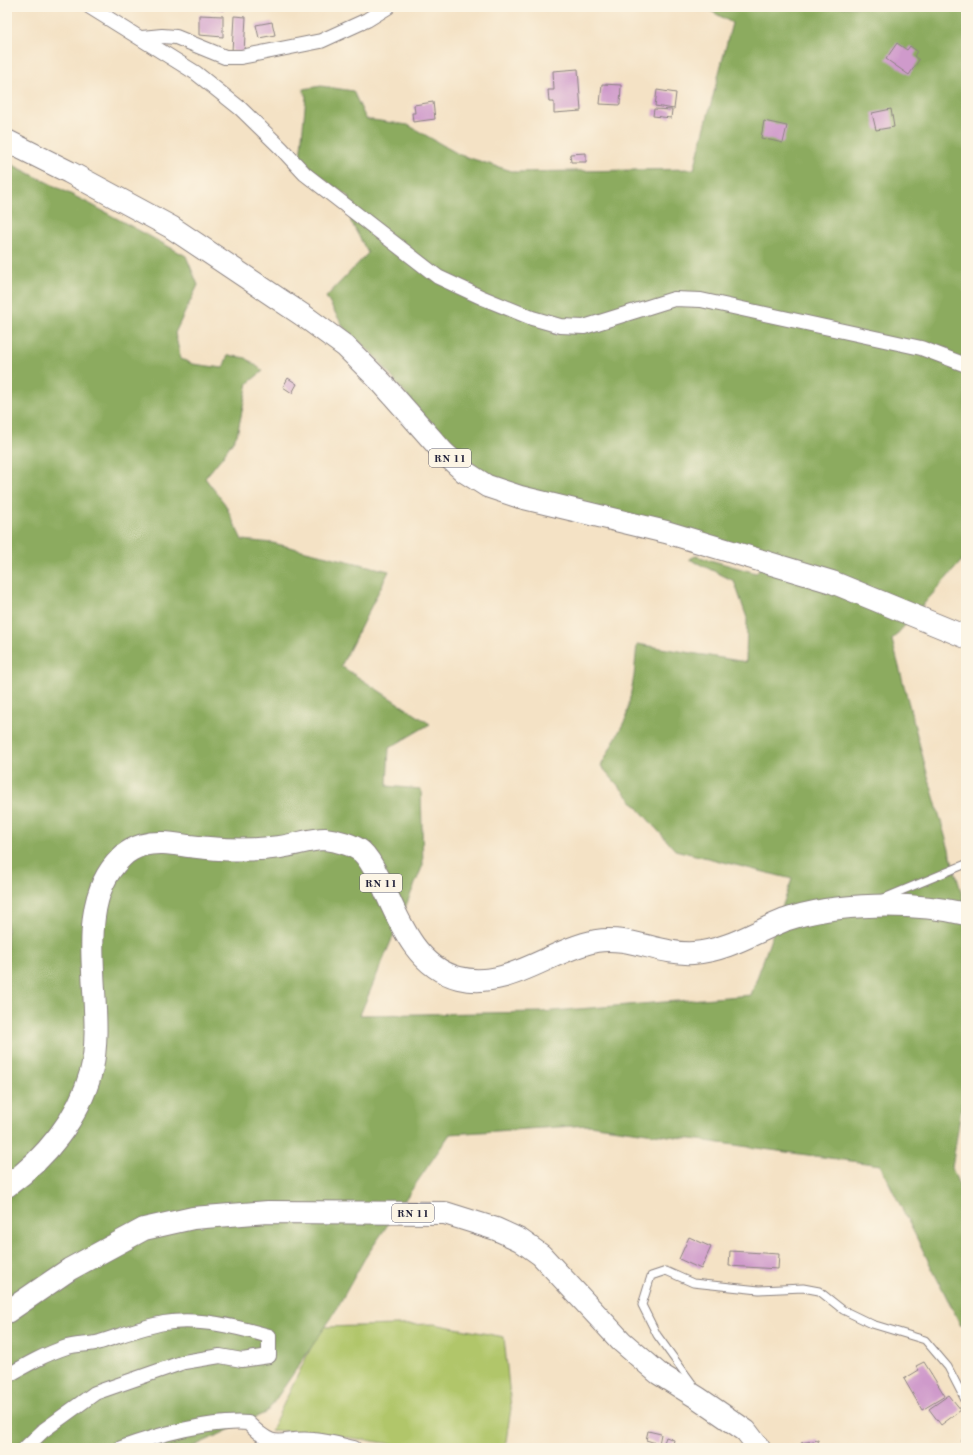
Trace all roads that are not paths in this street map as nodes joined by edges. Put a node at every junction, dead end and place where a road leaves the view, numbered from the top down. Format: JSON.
{"nodes":[{"id":1,"x":90,"y":7,"type":"edge"},
{"id":2,"x":388,"y":7,"type":"edge"},
{"id":3,"x":142,"y":38,"type":"junction"},
{"id":4,"x":7,"y":141,"type":"edge"},
{"id":5,"x":966,"y":365,"type":"edge"},
{"id":6,"x":966,"y":637,"type":"edge"},
{"id":7,"x":966,"y":864,"type":"edge"},
{"id":8,"x":862,"y":907,"type":"junction"},
{"id":9,"x":966,"y":914,"type":"edge"},
{"id":10,"x":7,"y":1186,"type":"edge"},
{"id":11,"x":7,"y":1312,"type":"edge"},
{"id":12,"x":7,"y":1376,"type":"edge"},
{"id":13,"x":966,"y":1402,"type":"edge"},
{"id":14,"x":709,"y":1405,"type":"junction"},
{"id":15,"x":966,"y":1441,"type":"edge"},
{"id":16,"x":25,"y":1448,"type":"edge"},
{"id":17,"x":121,"y":1448,"type":"edge"},
{"id":18,"x":354,"y":1448,"type":"edge"},
{"id":19,"x":759,"y":1448,"type":"edge"},
{"id":20,"x":964,"y":1448,"type":"edge"}],
"edges":[{"from":1,"to":3,"type":"street"},
{"from":2,"to":3,"type":"street"},
{"from":3,"to":5,"type":"street"},
{"from":4,"to":6,"type":"main road","number":"RN 11"},
{"from":7,"to":8,"type":"lane"},
{"from":8,"to":9,"type":"main road","number":"RN 11"},
{"from":8,"to":10,"type":"main road","number":"RN 11"},
{"from":11,"to":14,"type":"main road","number":"RN 11"},
{"from":12,"to":16,"type":"street"},
{"from":13,"to":14,"type":"lane"},
{"from":14,"to":19,"type":"main road","number":"RN 11"},
{"from":15,"to":20,"type":"lane"},
{"from":17,"to":18,"type":"street"}]}
